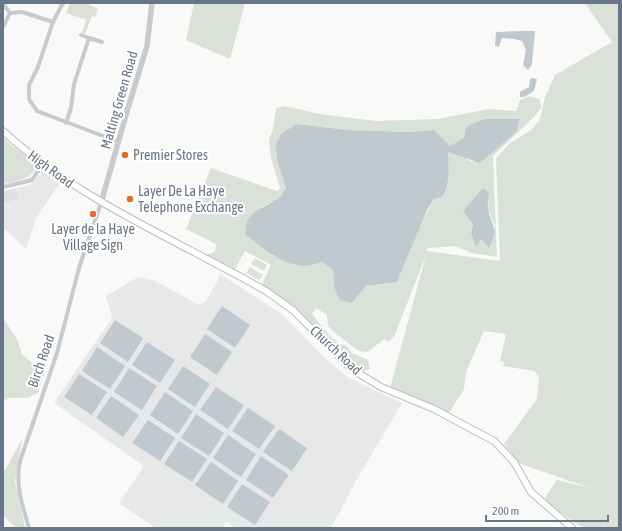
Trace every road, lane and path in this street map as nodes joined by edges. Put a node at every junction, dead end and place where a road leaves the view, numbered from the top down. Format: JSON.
{"nodes":[{"id":1,"x":63,"y":3,"type":"edge"},
{"id":2,"x":152,"y":3,"type":"edge"},
{"id":3,"x":3,"y":4,"type":"edge"},
{"id":4,"x":10,"y":13,"type":"junction"},
{"id":5,"x":53,"y":22,"type":"junction"},
{"id":6,"x":3,"y":27,"type":"edge"},
{"id":7,"x":81,"y":35,"type":"dead end"},
{"id":8,"x":89,"y":38,"type":"junction"},
{"id":9,"x":102,"y":42,"type":"dead end"},
{"id":10,"x":66,"y":123,"type":"junction"},
{"id":11,"x":3,"y":131,"type":"edge"},
{"id":12,"x":119,"y":142,"type":"junction"},
{"id":13,"x":42,"y":165,"type":"junction"},
{"id":14,"x":3,"y":187,"type":"edge"},
{"id":15,"x":101,"y":203,"type":"junction"},
{"id":16,"x":29,"y":528,"type":"edge"},
{"id":17,"x":572,"y":528,"type":"edge"}],
"edges":[{"from":1,"to":5,"type":"street"},
{"from":2,"to":12,"type":"street","name":"Malting Green Road"},
{"from":3,"to":4,"type":"street"},
{"from":4,"to":5,"type":"street"},
{"from":4,"to":6,"type":"street"},
{"from":5,"to":10,"type":"street"},
{"from":7,"to":8,"type":"street"},
{"from":8,"to":9,"type":"street"},
{"from":8,"to":10,"type":"street"},
{"from":10,"to":12,"type":"street"},
{"from":11,"to":13,"type":"main road","name":"High Road"},
{"from":12,"to":15,"type":"street","name":"Malting Green Road"},
{"from":13,"to":14,"type":"street"},
{"from":13,"to":15,"type":"main road","name":"High Road"},
{"from":15,"to":16,"type":"street","name":"Birch Road"},
{"from":15,"to":17,"type":"main road","name":"Church Road"}]}
